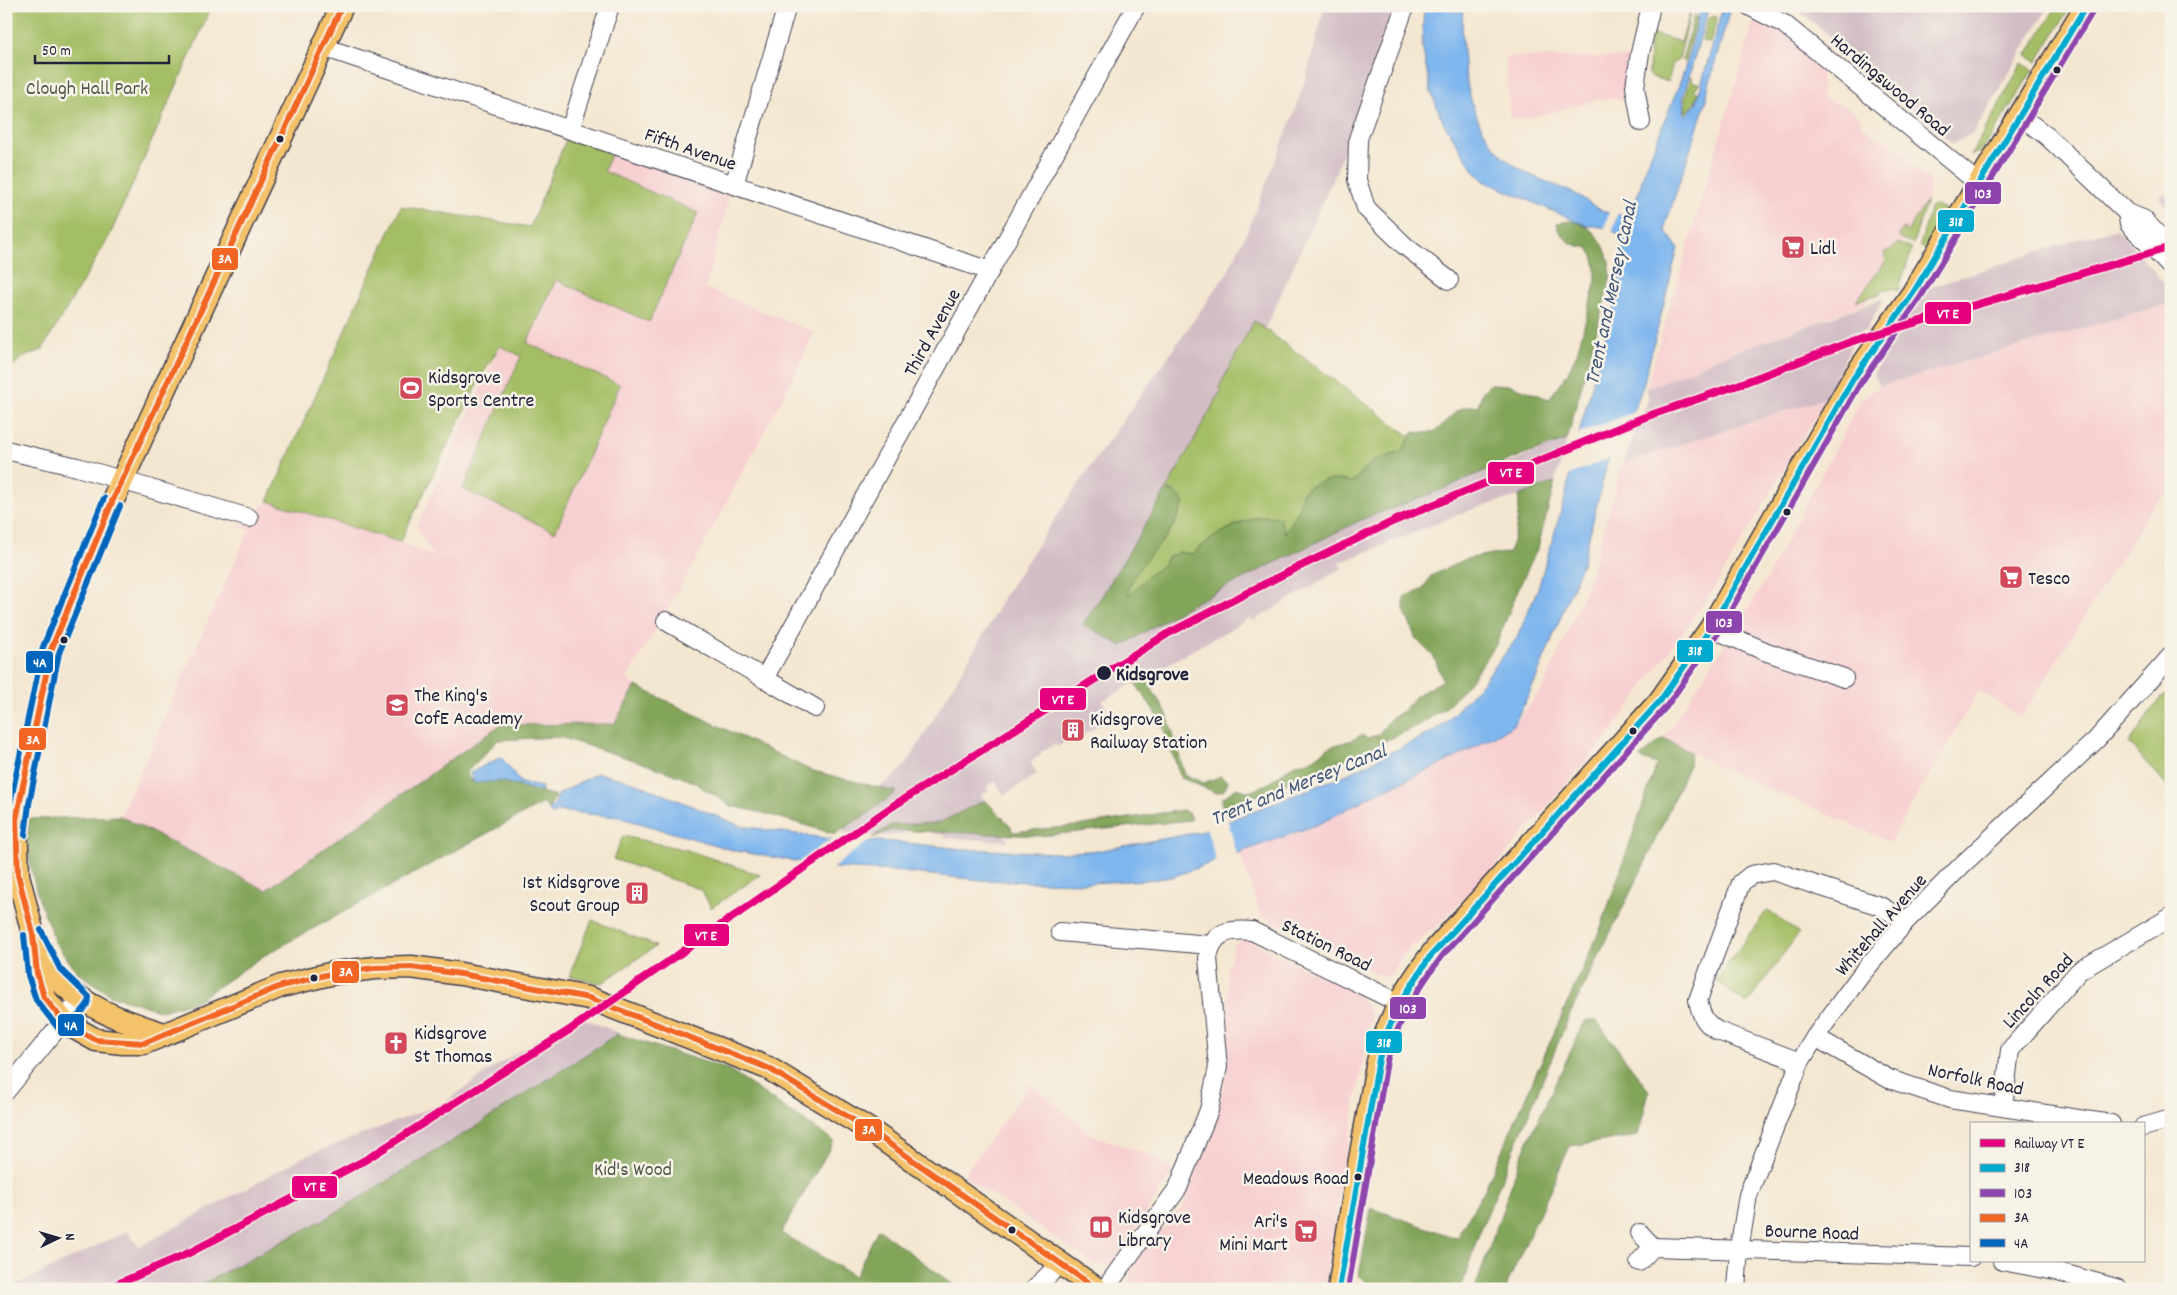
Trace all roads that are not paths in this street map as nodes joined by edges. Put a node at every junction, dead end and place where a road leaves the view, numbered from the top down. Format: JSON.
{"nodes":[{"id":1,"x":342,"y":6,"type":"edge"},
{"id":2,"x":610,"y":6,"type":"edge"},
{"id":3,"x":787,"y":6,"type":"edge"},
{"id":4,"x":1136,"y":6,"type":"edge"},
{"id":5,"x":1405,"y":6,"type":"edge"},
{"id":6,"x":1651,"y":6,"type":"edge"},
{"id":7,"x":1749,"y":6,"type":"edge"},
{"id":8,"x":2086,"y":6,"type":"edge"},
{"id":9,"x":323,"y":47,"type":"junction"},
{"id":10,"x":2020,"y":116,"type":"junction"},
{"id":11,"x":1640,"y":122,"type":"dead end"},
{"id":12,"x":570,"y":130,"type":"junction"},
{"id":13,"x":1978,"y":183,"type":"junction"},
{"id":14,"x":734,"y":185,"type":"junction"},
{"id":15,"x":2126,"y":213,"type":"junction"},
{"id":16,"x":2171,"y":249,"type":"edge"},
{"id":17,"x":2171,"y":266,"type":"edge"},
{"id":18,"x":990,"y":271,"type":"junction"},
{"id":19,"x":1448,"y":280,"type":"dead end"},
{"id":20,"x":6,"y":450,"type":"edge"},
{"id":21,"x":122,"y":480,"type":"junction"},
{"id":22,"x":249,"y":518,"type":"dead end"},
{"id":23,"x":666,"y":621,"type":"dead end"},
{"id":24,"x":1711,"y":628,"type":"junction"},
{"id":25,"x":2170,"y":658,"type":"edge"},
{"id":26,"x":1844,"y":678,"type":"dead end"},
{"id":27,"x":764,"y":679,"type":"junction"},
{"id":28,"x":815,"y":708,"type":"dead end"},
{"id":29,"x":2171,"y":917,"type":"edge"},
{"id":30,"x":1906,"y":921,"type":"junction"},
{"id":31,"x":1060,"y":932,"type":"dead end"},
{"id":32,"x":33,"y":934,"type":"junction"},
{"id":33,"x":1210,"y":945,"type":"junction"},
{"id":34,"x":81,"y":999,"type":"junction"},
{"id":35,"x":1399,"y":1002,"type":"junction"},
{"id":36,"x":64,"y":1022,"type":"junction"},
{"id":37,"x":164,"y":1034,"type":"junction"},
{"id":38,"x":1814,"y":1037,"type":"junction"},
{"id":39,"x":1800,"y":1062,"type":"junction"},
{"id":40,"x":6,"y":1091,"type":"edge"},
{"id":41,"x":2002,"y":1106,"type":"junction"},
{"id":42,"x":2171,"y":1119,"type":"edge"},
{"id":43,"x":2099,"y":1122,"type":"edge"},
{"id":44,"x":2144,"y":1127,"type":"edge"},
{"id":45,"x":1640,"y":1233,"type":"dead end"},
{"id":46,"x":1653,"y":1247,"type":"junction"},
{"id":47,"x":1739,"y":1250,"type":"junction"},
{"id":48,"x":1970,"y":1257,"type":"edge"},
{"id":49,"x":1639,"y":1262,"type":"dead end"},
{"id":50,"x":2007,"y":1262,"type":"edge"},
{"id":51,"x":1061,"y":1263,"type":"junction"},
{"id":52,"x":1034,"y":1289,"type":"edge"},
{"id":53,"x":1096,"y":1289,"type":"edge"},
{"id":54,"x":1105,"y":1289,"type":"edge"},
{"id":55,"x":1339,"y":1289,"type":"edge"},
{"id":56,"x":1736,"y":1289,"type":"edge"},
{"id":57,"x":2120,"y":1289,"type":"edge"}],
"edges":[{"from":1,"to":9,"type":"main road"},
{"from":2,"to":12,"type":"street"},
{"from":3,"to":14,"type":"street"},
{"from":4,"to":18,"type":"street","name":"Third Avenue"},
{"from":5,"to":19,"type":"street"},
{"from":6,"to":11,"type":"street"},
{"from":7,"to":13,"type":"street","name":"Hardingswood Road"},
{"from":8,"to":10,"type":"main road"},
{"from":9,"to":12,"type":"street","name":"Fifth Avenue"},
{"from":9,"to":21,"type":"main road"},
{"from":10,"to":13,"type":"main road"},
{"from":10,"to":15,"type":"street"},
{"from":12,"to":14,"type":"street","name":"Fifth Avenue"},
{"from":13,"to":24,"type":"main road"},
{"from":14,"to":18,"type":"street","name":"Fifth Avenue"},
{"from":15,"to":16,"type":"street"},
{"from":15,"to":17,"type":"street"},
{"from":18,"to":27,"type":"street","name":"Third Avenue"},
{"from":20,"to":21,"type":"street"},
{"from":21,"to":22,"type":"street"},
{"from":21,"to":32,"type":"main road"},
{"from":23,"to":27,"type":"street"},
{"from":24,"to":26,"type":"street"},
{"from":24,"to":35,"type":"main road"},
{"from":25,"to":30,"type":"street","name":"Whitehall Avenue"},
{"from":27,"to":28,"type":"street"},
{"from":29,"to":41,"type":"street","name":"Lincoln Road"},
{"from":30,"to":38,"type":"street","name":"Whitehall Avenue"},
{"from":30,"to":39,"type":"street"},
{"from":31,"to":33,"type":"street"},
{"from":32,"to":34,"type":"main road"},
{"from":32,"to":36,"type":"main road"},
{"from":33,"to":35,"type":"street","name":"Station Road"},
{"from":33,"to":54,"type":"street"},
{"from":34,"to":36,"type":"street"},
{"from":34,"to":37,"type":"main road"},
{"from":35,"to":55,"type":"main road"},
{"from":36,"to":37,"type":"main road"},
{"from":36,"to":40,"type":"street"},
{"from":37,"to":51,"type":"main road"},
{"from":38,"to":39,"type":"street","name":"Whitehall Avenue"},
{"from":38,"to":41,"type":"street","name":"Norfolk Road"},
{"from":39,"to":47,"type":"street","name":"Whitehall Avenue"},
{"from":41,"to":43,"type":"street","name":"Norfolk Road"},
{"from":42,"to":44,"type":"street"},
{"from":45,"to":46,"type":"street"},
{"from":46,"to":47,"type":"street","name":"Bourne Road"},
{"from":46,"to":49,"type":"street"},
{"from":47,"to":48,"type":"street","name":"Bourne Road"},
{"from":47,"to":56,"type":"street","name":"Whitehall Avenue"},
{"from":50,"to":57,"type":"street"},
{"from":51,"to":52,"type":"street"},
{"from":51,"to":53,"type":"main road"}]}
